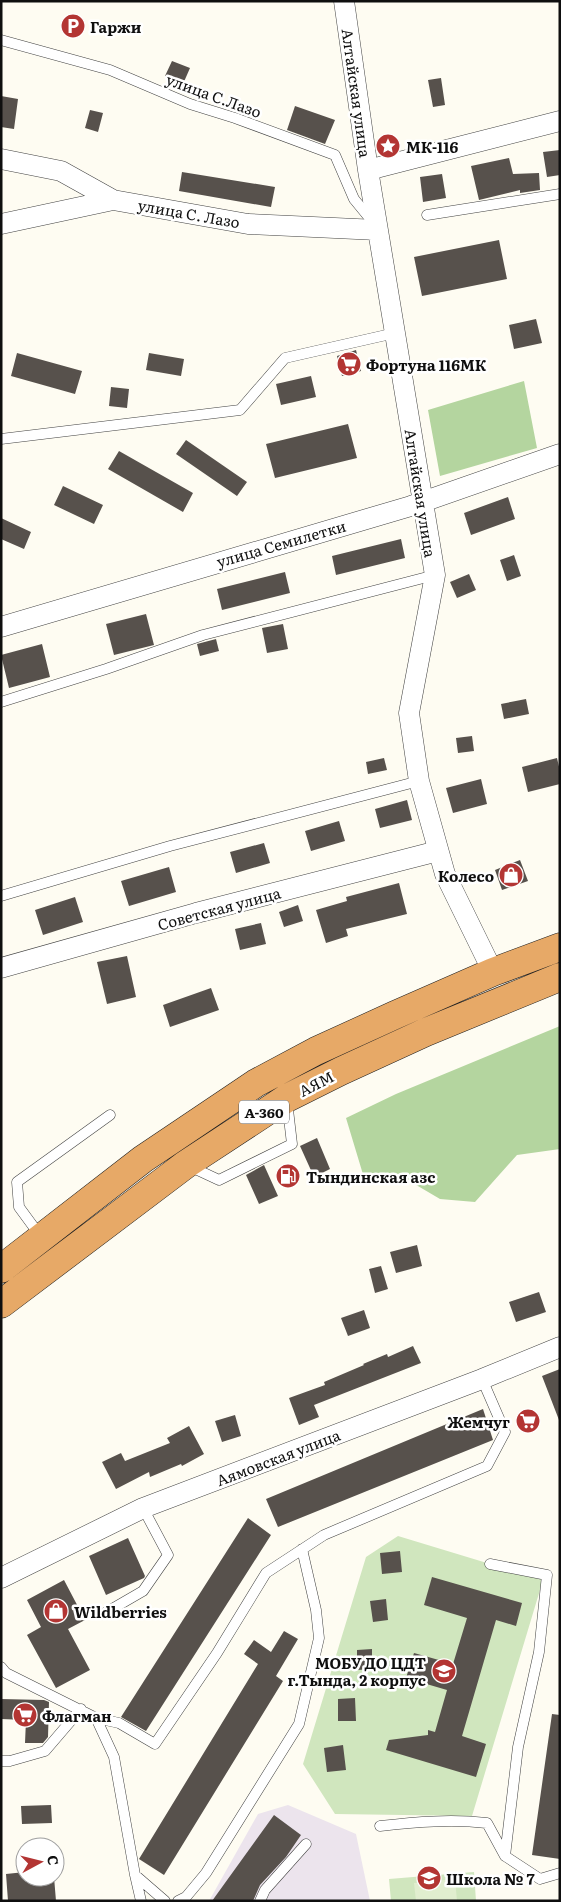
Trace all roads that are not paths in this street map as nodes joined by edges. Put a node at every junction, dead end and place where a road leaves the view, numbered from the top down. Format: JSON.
{"nodes":[{"id":1,"x":344,"y":1,"type":"edge"},
{"id":2,"x":1,"y":40,"type":"edge"},
{"id":3,"x":560,"y":121,"type":"edge"},
{"id":4,"x":1,"y":159,"type":"edge"},
{"id":5,"x":368,"y":170,"type":"junction"},
{"id":6,"x":560,"y":194,"type":"edge"},
{"id":7,"x":113,"y":200,"type":"junction"},
{"id":8,"x":427,"y":215,"type":"dead end"},
{"id":9,"x":1,"y":224,"type":"edge"},
{"id":10,"x":378,"y":229,"type":"junction"},
{"id":11,"x":395,"y":333,"type":"junction"},
{"id":12,"x":1,"y":439,"type":"edge"},
{"id":13,"x":560,"y":454,"type":"edge"},
{"id":14,"x":423,"y":502,"type":"junction"},
{"id":15,"x":435,"y":575,"type":"junction"},
{"id":16,"x":1,"y":627,"type":"edge"},
{"id":17,"x":1,"y":702,"type":"edge"},
{"id":18,"x":419,"y":781,"type":"junction"},
{"id":19,"x":438,"y":851,"type":"junction"},
{"id":20,"x":1,"y":896,"type":"edge"},
{"id":21,"x":560,"y":947,"type":"edge"},
{"id":22,"x":1,"y":968,"type":"edge"},
{"id":23,"x":492,"y":972,"type":"junction"},
{"id":24,"x":560,"y":977,"type":"edge"},
{"id":25,"x":287,"y":1098,"type":"junction"},
{"id":26,"x":110,"y":1115,"type":"dead end"},
{"id":27,"x":186,"y":1165,"type":"junction"},
{"id":28,"x":41,"y":1238,"type":"junction"},
{"id":29,"x":1,"y":1269,"type":"edge"},
{"id":30,"x":1,"y":1304,"type":"edge"},
{"id":31,"x":560,"y":1347,"type":"edge"},
{"id":32,"x":482,"y":1379,"type":"junction"},
{"id":33,"x":143,"y":1508,"type":"junction"},
{"id":34,"x":302,"y":1549,"type":"junction"},
{"id":35,"x":490,"y":1564,"type":"dead end"},
{"id":36,"x":1,"y":1578,"type":"edge"},
{"id":37,"x":104,"y":1613,"type":"dead end"},
{"id":38,"x":1,"y":1667,"type":"edge"},
{"id":39,"x":81,"y":1709,"type":"junction"},
{"id":40,"x":96,"y":1718,"type":"junction"},
{"id":41,"x":1,"y":1761,"type":"edge"},
{"id":42,"x":380,"y":1826,"type":"dead end"},
{"id":43,"x":306,"y":1844,"type":"dead end"},
{"id":44,"x":505,"y":1856,"type":"junction"},
{"id":45,"x":560,"y":1872,"type":"edge"},
{"id":46,"x":135,"y":1876,"type":"junction"},
{"id":47,"x":141,"y":1901,"type":"edge"},
{"id":48,"x":165,"y":1901,"type":"edge"},
{"id":49,"x":178,"y":1901,"type":"edge"},
{"id":50,"x":260,"y":1901,"type":"edge"}],
"edges":[{"from":1,"to":5,"type":"street","name":"Алтайская улица"},
{"from":2,"to":10,"type":"lane","name":"улица С.Лазо"},
{"from":3,"to":5,"type":"street"},
{"from":4,"to":7,"type":"street"},
{"from":5,"to":10,"type":"street","name":"Алтайская улица"},
{"from":6,"to":8,"type":"lane"},
{"from":7,"to":9,"type":"street","name":"улица С. Лазо"},
{"from":7,"to":10,"type":"street","name":"улица С. Лазо"},
{"from":10,"to":11,"type":"street","name":"Алтайская улица"},
{"from":11,"to":12,"type":"lane"},
{"from":11,"to":14,"type":"street","name":"Алтайская улица"},
{"from":13,"to":14,"type":"street","name":"улица Семилетки"},
{"from":14,"to":15,"type":"street","name":"Алтайская улица"},
{"from":14,"to":16,"type":"street","name":"улица Семилетки"},
{"from":15,"to":17,"type":"lane"},
{"from":15,"to":18,"type":"street","name":"Алтайская улица"},
{"from":18,"to":19,"type":"street","name":"Алтайская улица"},
{"from":18,"to":20,"type":"lane"},
{"from":19,"to":22,"type":"street","name":"Советская улица"},
{"from":19,"to":23,"type":"street","name":"Алтайская улица"},
{"from":21,"to":23,"type":"highway","name":"АЯМ","number":"А-360"},
{"from":23,"to":28,"type":"highway","name":"АЯМ","number":"А-360"},
{"from":24,"to":25,"type":"highway","name":"АЯМ","number":"А-360"},
{"from":25,"to":27,"type":"highway","name":"АЯМ","number":"А-360"},
{"from":25,"to":27,"type":"lane"},
{"from":26,"to":28,"type":"lane"},
{"from":27,"to":30,"type":"highway","name":"АЯМ","number":"А-360"},
{"from":28,"to":29,"type":"highway","name":"АЯМ","number":"А-360"},
{"from":31,"to":32,"type":"street","name":"Аямовская улица"},
{"from":32,"to":33,"type":"street","name":"Аямовская улица"},
{"from":32,"to":34,"type":"lane"},
{"from":33,"to":36,"type":"street","name":"Аямовская улица"},
{"from":33,"to":37,"type":"lane"},
{"from":34,"to":40,"type":"lane"},
{"from":34,"to":49,"type":"lane"},
{"from":35,"to":44,"type":"lane"},
{"from":38,"to":39,"type":"lane"},
{"from":39,"to":40,"type":"lane"},
{"from":39,"to":41,"type":"lane"},
{"from":40,"to":46,"type":"lane"},
{"from":42,"to":44,"type":"lane"},
{"from":43,"to":50,"type":"lane"},
{"from":44,"to":45,"type":"lane"},
{"from":46,"to":47,"type":"lane"},
{"from":46,"to":48,"type":"lane"}]}
